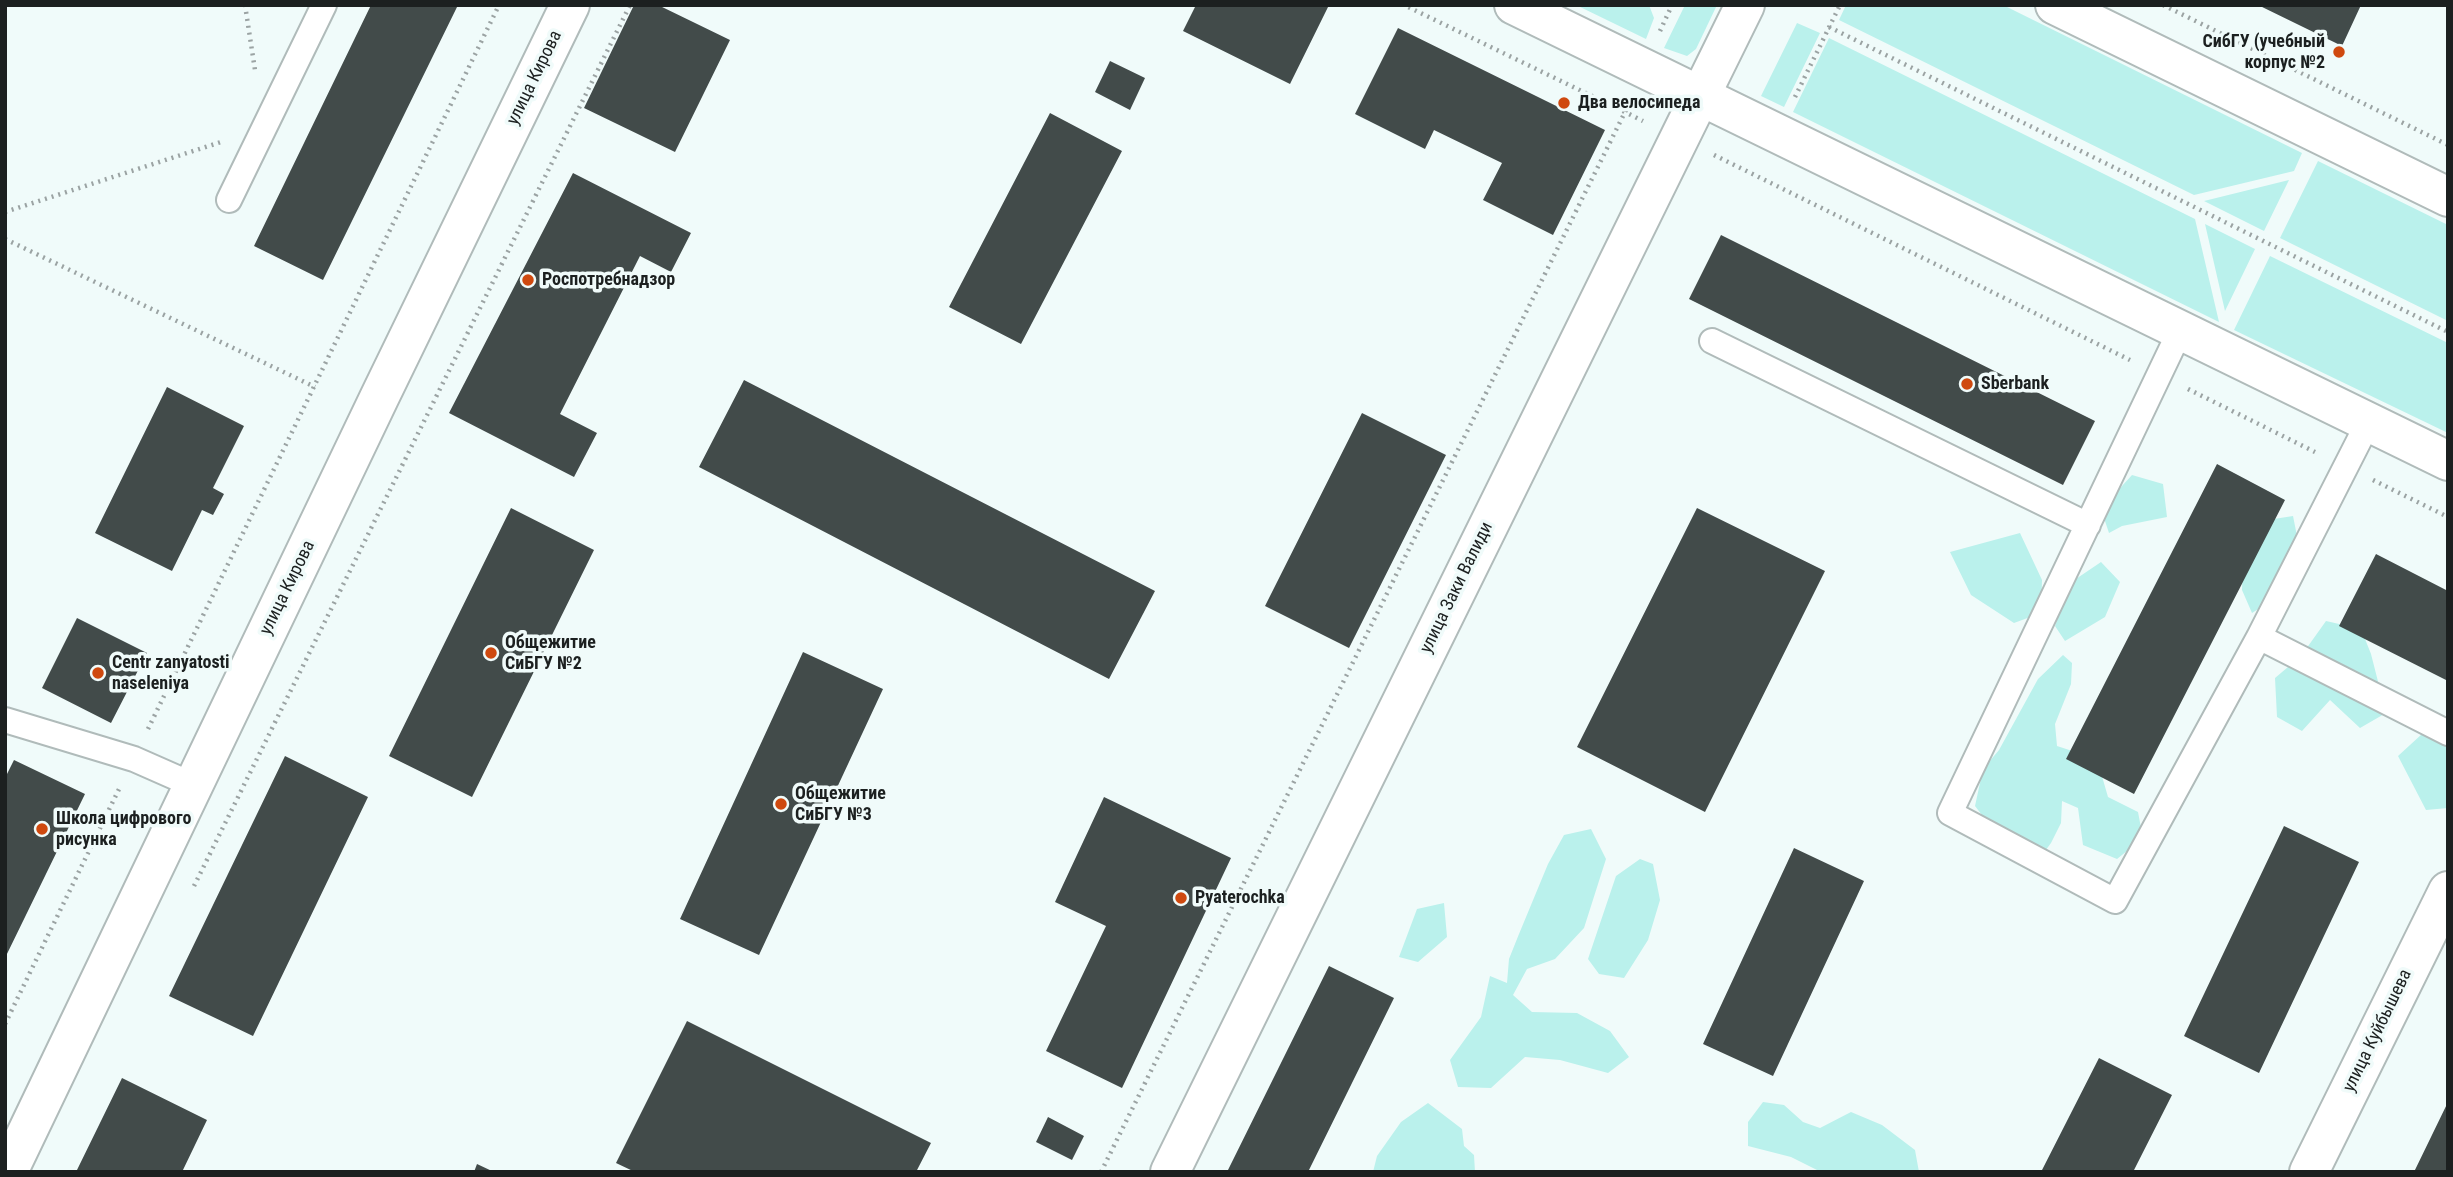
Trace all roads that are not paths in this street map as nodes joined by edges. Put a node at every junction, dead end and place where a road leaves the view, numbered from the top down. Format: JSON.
{"nodes":[{"id":1,"x":324,"y":5,"type":"edge"},
{"id":2,"x":570,"y":5,"type":"edge"},
{"id":3,"x":1514,"y":5,"type":"edge"},
{"id":4,"x":1745,"y":5,"type":"edge"},
{"id":5,"x":2055,"y":5,"type":"edge"},
{"id":6,"x":1700,"y":96,"type":"junction"},
{"id":7,"x":2448,"y":197,"type":"edge"},
{"id":8,"x":229,"y":200,"type":"dead end"},
{"id":9,"x":2180,"y":331,"type":"junction"},
{"id":10,"x":1712,"y":341,"type":"dead end"},
{"id":11,"x":2368,"y":423,"type":"junction"},
{"id":12,"x":2448,"y":461,"type":"edge"},
{"id":13,"x":2088,"y":525,"type":"junction"},
{"id":14,"x":2259,"y":637,"type":"junction"},
{"id":15,"x":5,"y":720,"type":"edge"},
{"id":16,"x":2448,"y":733,"type":"edge"},
{"id":17,"x":194,"y":785,"type":"junction"},
{"id":18,"x":2445,"y":902,"type":"edge"},
{"id":19,"x":8,"y":1172,"type":"edge"},
{"id":20,"x":1170,"y":1172,"type":"edge"},
{"id":21,"x":2309,"y":1172,"type":"edge"}],
"edges":[{"from":1,"to":8,"type":"lane"},
{"from":2,"to":17,"type":"street","name":"улица Кирова"},
{"from":3,"to":6,"type":"street"},
{"from":4,"to":6,"type":"street","name":"улица Заки Валиди"},
{"from":5,"to":7,"type":"street"},
{"from":6,"to":9,"type":"street"},
{"from":6,"to":20,"type":"street","name":"улица Заки Валиди"},
{"from":9,"to":11,"type":"street"},
{"from":9,"to":13,"type":"lane"},
{"from":10,"to":13,"type":"lane"},
{"from":11,"to":12,"type":"street"},
{"from":11,"to":14,"type":"lane"},
{"from":13,"to":14,"type":"lane"},
{"from":14,"to":16,"type":"lane"},
{"from":15,"to":17,"type":"lane"},
{"from":17,"to":19,"type":"street","name":"улица Кирова"},
{"from":18,"to":21,"type":"street","name":"улица Куйбышева"}]}
